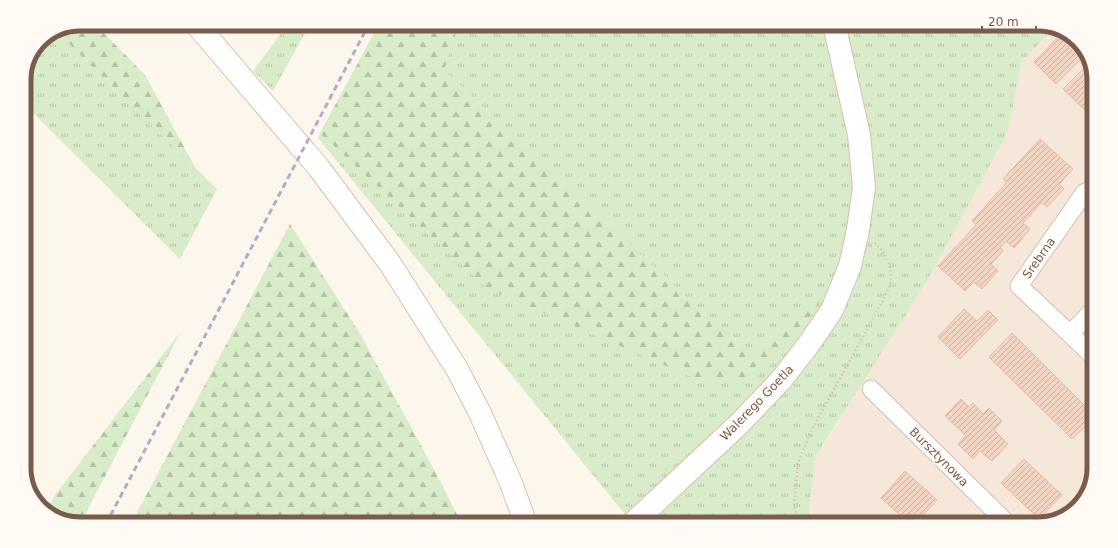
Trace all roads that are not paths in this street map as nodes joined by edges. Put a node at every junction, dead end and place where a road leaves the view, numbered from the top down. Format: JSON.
{"nodes":[{"id":1,"x":202,"y":31,"type":"edge"},
{"id":2,"x":836,"y":31,"type":"edge"},
{"id":3,"x":1085,"y":192,"type":"dead end"},
{"id":4,"x":1087,"y":316,"type":"edge"},
{"id":5,"x":1070,"y":334,"type":"junction"},
{"id":6,"x":1087,"y":350,"type":"edge"},
{"id":7,"x":871,"y":389,"type":"dead end"},
{"id":8,"x":523,"y":517,"type":"edge"},
{"id":9,"x":639,"y":517,"type":"edge"},
{"id":10,"x":1001,"y":517,"type":"edge"}],
"edges":[{"from":1,"to":8,"type":"main road"},
{"from":2,"to":9,"type":"main road","name":"Walerego Goetla"},
{"from":3,"to":5,"type":"street","name":"Srebrna"},
{"from":4,"to":5,"type":"street"},
{"from":5,"to":6,"type":"street","name":"Srebrna"},
{"from":7,"to":10,"type":"street","name":"Bursztynowa"}]}
